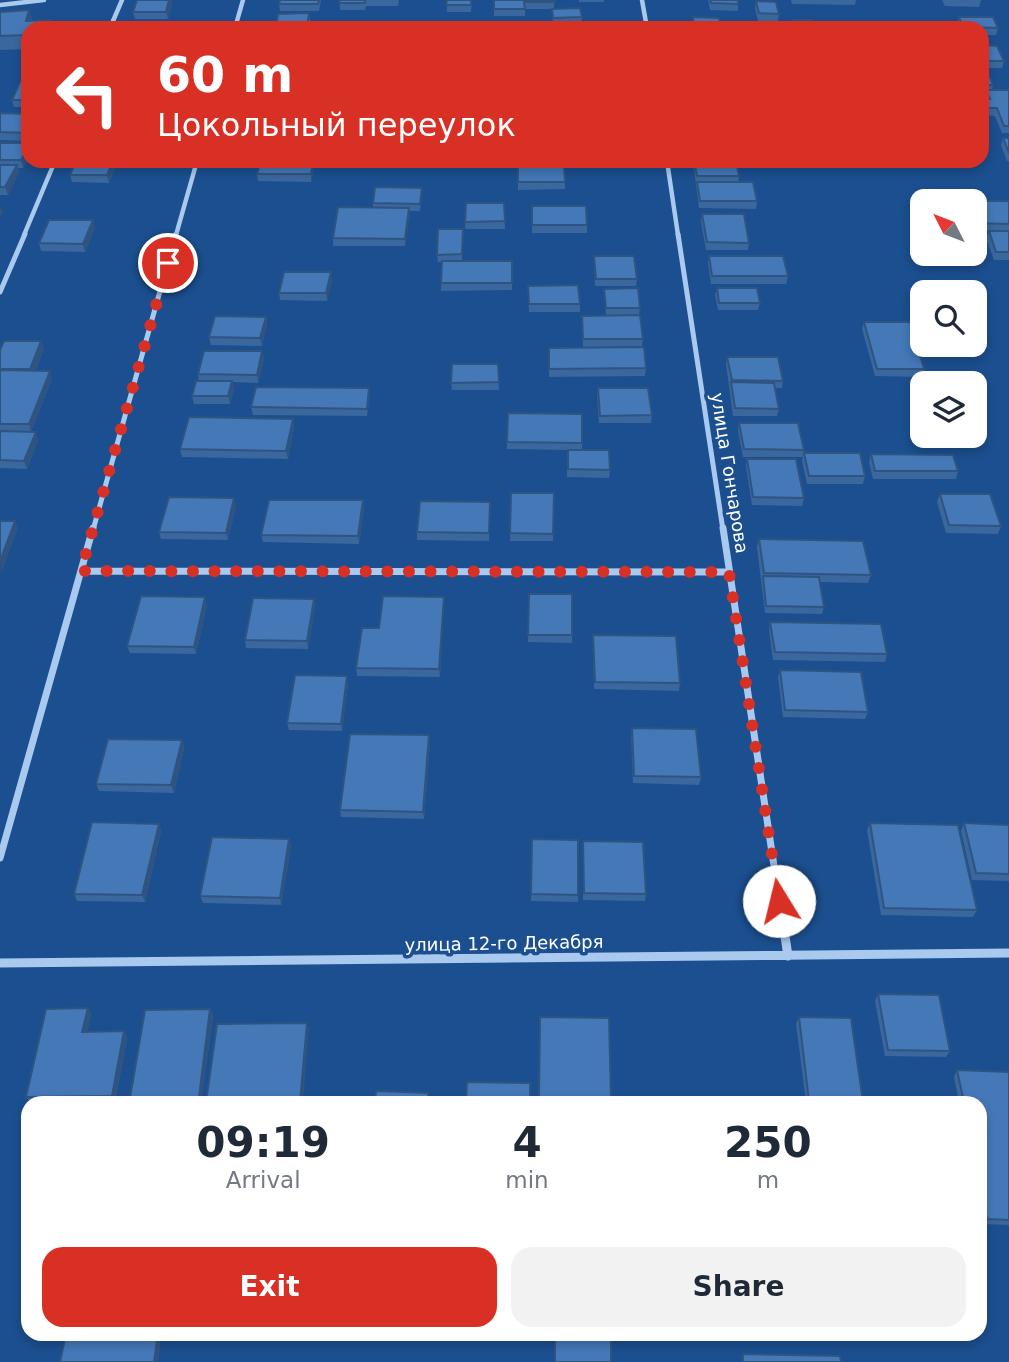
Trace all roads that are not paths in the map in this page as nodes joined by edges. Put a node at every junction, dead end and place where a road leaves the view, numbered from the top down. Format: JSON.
{"nodes":[{"id":1,"x":44,"y":0,"type":"edge"},
{"id":2,"x":122,"y":0,"type":"edge"},
{"id":3,"x":243,"y":0,"type":"edge"},
{"id":4,"x":642,"y":0,"type":"edge"},
{"id":5,"x":0,"y":5,"type":"edge"},
{"id":6,"x":113,"y":21,"type":"edge"},
{"id":7,"x":237,"y":21,"type":"edge"},
{"id":8,"x":646,"y":21,"type":"edge"},
{"id":9,"x":52,"y":168,"type":"edge"},
{"id":10,"x":195,"y":168,"type":"edge"},
{"id":11,"x":668,"y":168,"type":"edge"},
{"id":12,"x":0,"y":292,"type":"edge"},
{"id":13,"x":81,"y":571,"type":"junction"},
{"id":14,"x":729,"y":572,"type":"junction"},
{"id":15,"x":0,"y":858,"type":"edge"},
{"id":16,"x":1009,"y":953,"type":"edge"},
{"id":17,"x":788,"y":956,"type":"junction"},
{"id":18,"x":0,"y":964,"type":"edge"}],
"edges":[{"from":1,"to":5,"type":"street"},
{"from":2,"to":6,"type":"street"},
{"from":3,"to":7,"type":"street"},
{"from":4,"to":8,"type":"street"},
{"from":9,"to":12,"type":"street"},
{"from":10,"to":13,"type":"street"},
{"from":11,"to":14,"type":"street","name":"улица Гончарова"},
{"from":13,"to":14,"type":"street"},
{"from":13,"to":15,"type":"street"},
{"from":14,"to":17,"type":"street","name":"улица Гончарова"},
{"from":16,"to":17,"type":"street","name":"улица 12-го Декабря"},
{"from":17,"to":18,"type":"street","name":"улица 12-го Декабря"}]}
